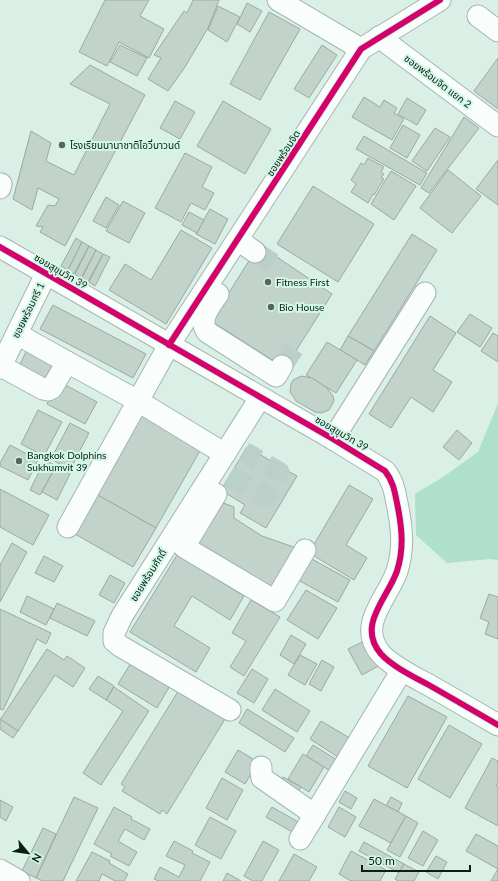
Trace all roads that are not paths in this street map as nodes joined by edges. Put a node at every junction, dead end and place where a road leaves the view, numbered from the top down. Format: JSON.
{"nodes":[{"id":1,"x":278,"y":0,"type":"edge"},
{"id":2,"x":440,"y":0,"type":"edge"},
{"id":3,"x":478,"y":16,"type":"dead end"},
{"id":4,"x":498,"y":30,"type":"edge"},
{"id":5,"x":379,"y":37,"type":"junction"},
{"id":6,"x":361,"y":49,"type":"junction"},
{"id":7,"x":498,"y":126,"type":"edge"},
{"id":8,"x":246,"y":246,"type":"junction"},
{"id":9,"x":0,"y":247,"type":"edge"},
{"id":10,"x":46,"y":274,"type":"junction"},
{"id":11,"x":425,"y":293,"type":"dead end"},
{"id":12,"x":17,"y":334,"type":"junction"},
{"id":13,"x":169,"y":345,"type":"junction"},
{"id":14,"x":235,"y":350,"type":"junction"},
{"id":15,"x":67,"y":362,"type":"junction"},
{"id":16,"x":282,"y":366,"type":"tunnel mouth"},
{"id":17,"x":1,"y":367,"type":"edge"},
{"id":18,"x":219,"y":374,"type":"junction"},
{"id":19,"x":260,"y":398,"type":"junction"},
{"id":20,"x":138,"y":401,"type":"junction"},
{"id":21,"x":333,"y":439,"type":"junction"},
{"id":22,"x":229,"y":461,"type":"junction"},
{"id":23,"x":68,"y":527,"type":"dead end"},
{"id":24,"x":184,"y":542,"type":"junction"},
{"id":25,"x":305,"y":550,"type":"dead end"},
{"id":26,"x":402,"y":670,"type":"junction"},
{"id":27,"x":230,"y":710,"type":"dead end"},
{"id":28,"x":498,"y":725,"type":"edge"},
{"id":29,"x":261,"y":767,"type":"dead end"},
{"id":30,"x":315,"y":815,"type":"junction"},
{"id":31,"x":300,"y":839,"type":"dead end"},
{"id":32,"x":0,"y":870,"type":"edge"},
{"id":33,"x":19,"y":881,"type":"edge"}],
"edges":[{"from":1,"to":6,"type":"street"},
{"from":2,"to":5,"type":"street","name":"ซอยพร้อมจิต"},
{"from":3,"to":4,"type":"street"},
{"from":5,"to":6,"type":"street","name":"ซอยพร้อมจิต"},
{"from":5,"to":7,"type":"street","name":"ซอยพร้อมจิต แยก 2"},
{"from":6,"to":8,"type":"street","name":"ซอยพร้อมจิต"},
{"from":8,"to":13,"type":"street","name":"ซอยพร้อมจิต"},
{"from":8,"to":14,"type":"street"},
{"from":9,"to":10,"type":"street","name":"ซอยสุขุมวิท 39"},
{"from":10,"to":12,"type":"street","name":"ซอยพร้อมศรี 1"},
{"from":10,"to":13,"type":"street","name":"ซอยสุขุมวิท 39"},
{"from":11,"to":21,"type":"street"},
{"from":12,"to":15,"type":"street"},
{"from":12,"to":17,"type":"street","name":"ซอยพร้อมศรี 1"},
{"from":13,"to":18,"type":"street","name":"ซอยสุขุมวิท 39"},
{"from":13,"to":20,"type":"street","name":"ซอยพร้อมจิต"},
{"from":14,"to":16,"type":"street"},
{"from":14,"to":18,"type":"street"},
{"from":15,"to":17,"type":"street"},
{"from":15,"to":20,"type":"street"},
{"from":18,"to":19,"type":"street","name":"ซอยสุขุมวิท 39"},
{"from":19,"to":21,"type":"street","name":"ซอยสุขุมวิท 39"},
{"from":19,"to":22,"type":"street","name":"ซอยพร้อมศักดิ์"},
{"from":20,"to":22,"type":"street"},
{"from":20,"to":23,"type":"street","name":"ซอยพร้อมจิต"},
{"from":21,"to":26,"type":"street","name":"ซอยสุขุมวิท 39"},
{"from":22,"to":24,"type":"street","name":"ซอยพร้อมศักดิ์"},
{"from":24,"to":25,"type":"street"},
{"from":24,"to":27,"type":"street","name":"ซอยพร้อมศักดิ์"},
{"from":26,"to":28,"type":"street","name":"ซอยสุขุมวิท 39"},
{"from":26,"to":30,"type":"street"},
{"from":29,"to":30,"type":"street"},
{"from":30,"to":31,"type":"street"},
{"from":32,"to":33,"type":"street"}]}
